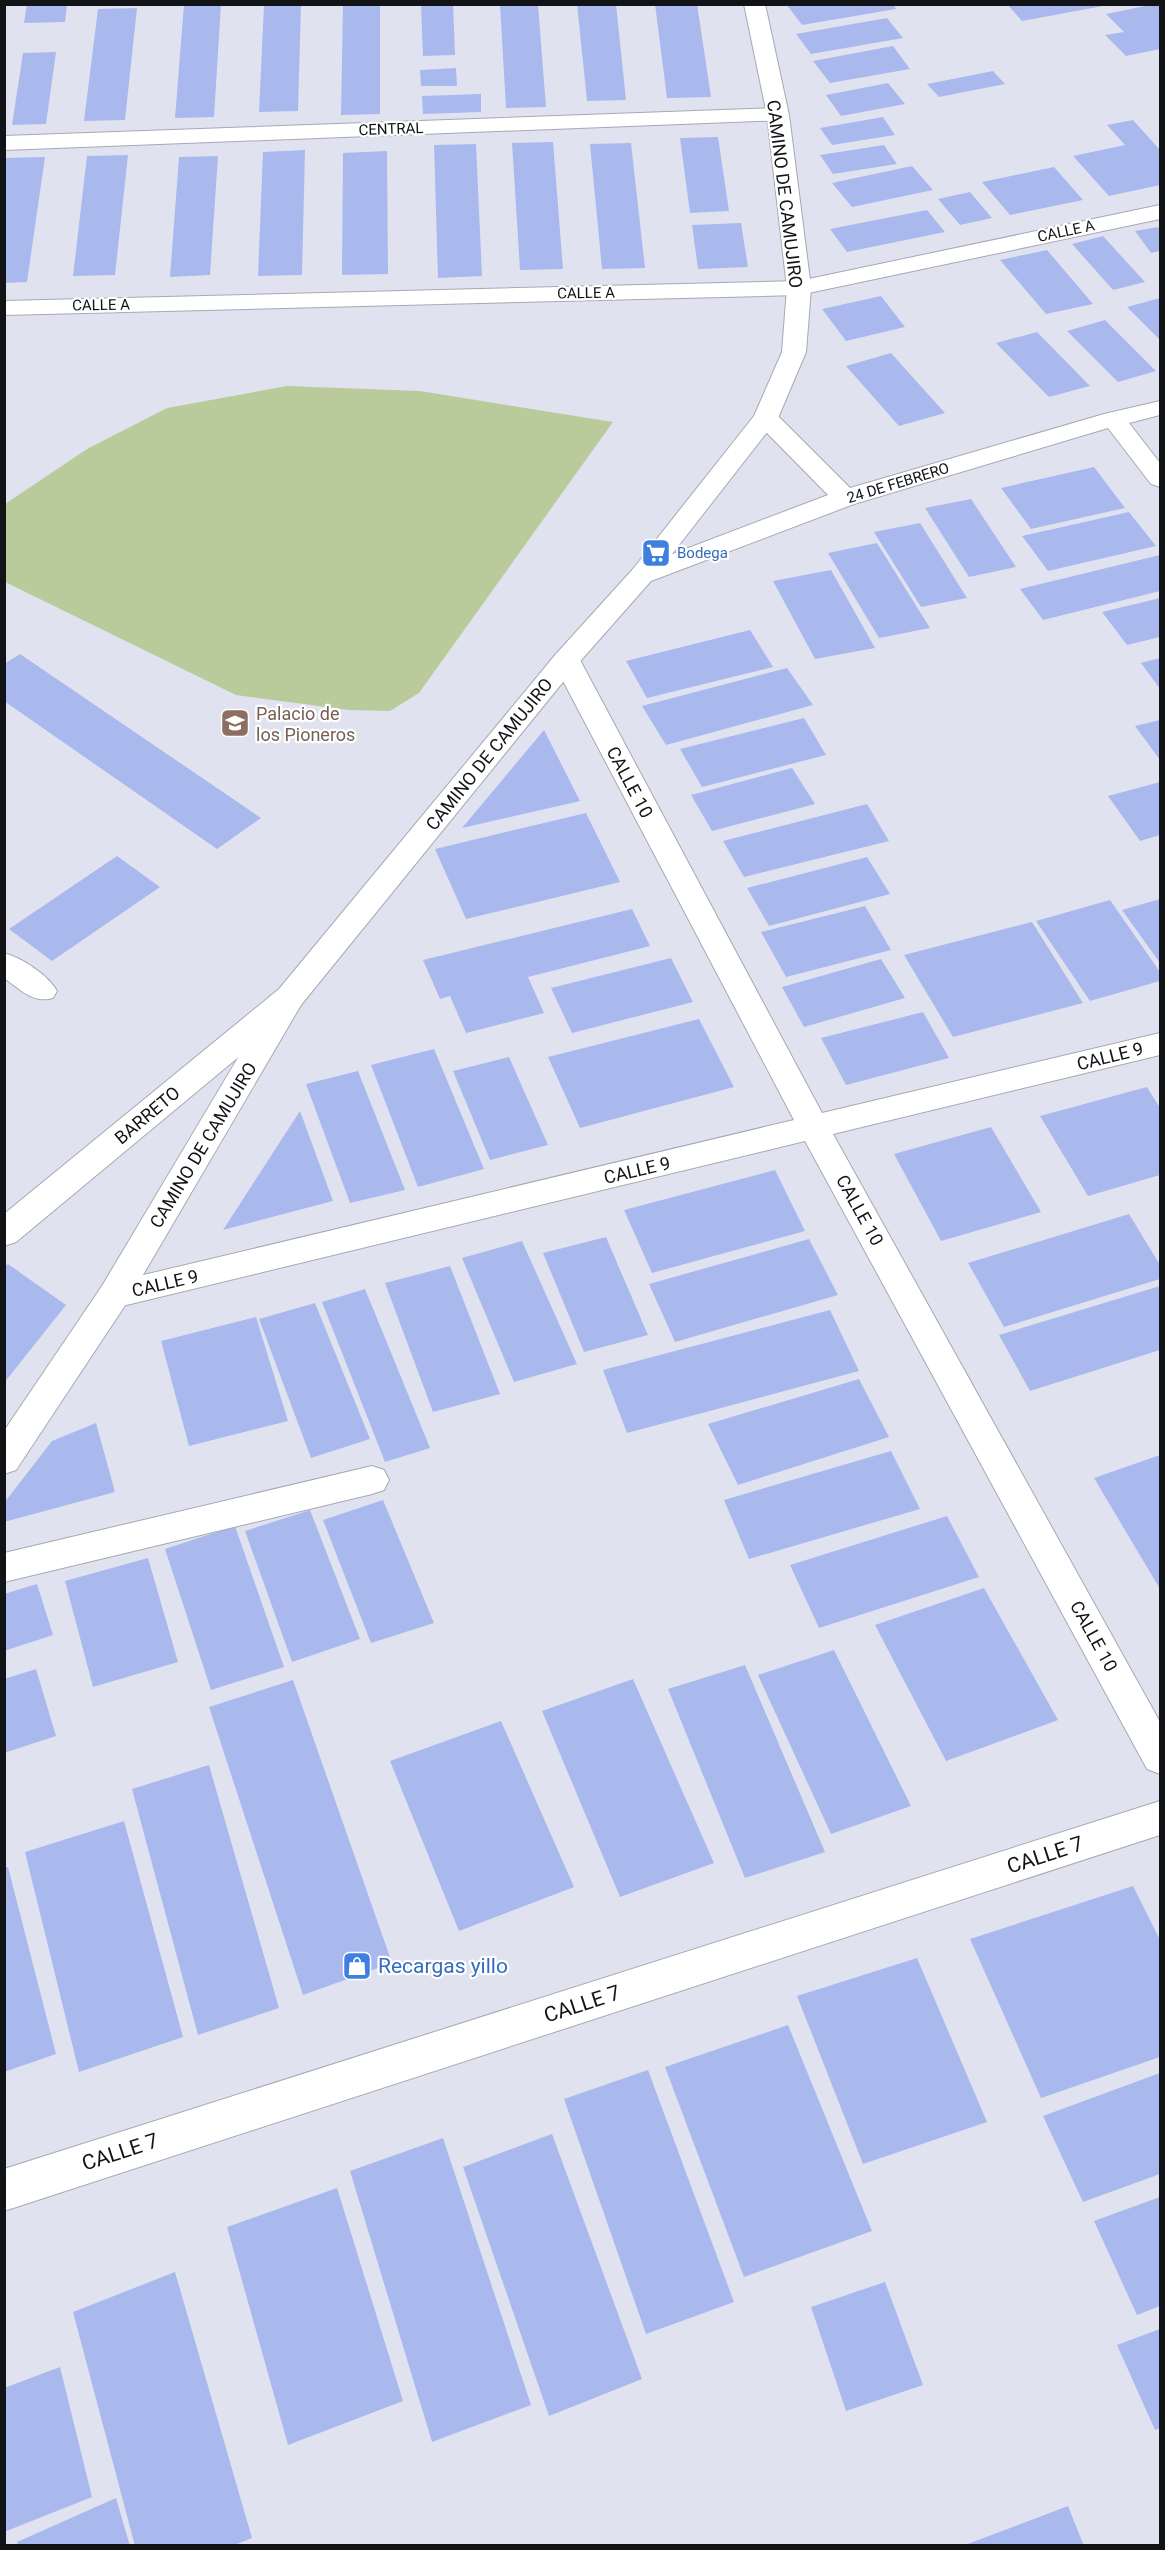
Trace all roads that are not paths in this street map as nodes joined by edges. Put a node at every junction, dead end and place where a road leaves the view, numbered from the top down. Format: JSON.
{"nodes":[{"id":1,"x":754,"y":4,"type":"edge"},
{"id":2,"x":778,"y":115,"type":"junction"},
{"id":3,"x":4,"y":143,"type":"edge"},
{"id":4,"x":1161,"y":212,"type":"edge"},
{"id":5,"x":799,"y":288,"type":"junction"},
{"id":6,"x":4,"y":308,"type":"edge"},
{"id":7,"x":1161,"y":408,"type":"edge"},
{"id":8,"x":766,"y":418,"type":"junction"},
{"id":9,"x":1113,"y":419,"type":"junction"},
{"id":10,"x":1161,"y":479,"type":"edge"},
{"id":11,"x":845,"y":498,"type":"junction"},
{"id":12,"x":642,"y":575,"type":"junction"},
{"id":13,"x":566,"y":660,"type":"junction"},
{"id":14,"x":4,"y":963,"type":"edge"},
{"id":15,"x":43,"y":991,"type":"dead end"},
{"id":16,"x":290,"y":997,"type":"junction"},
{"id":17,"x":1161,"y":1044,"type":"edge"},
{"id":18,"x":814,"y":1128,"type":"junction"},
{"id":19,"x":4,"y":1233,"type":"edge"},
{"id":20,"x":114,"y":1295,"type":"junction"},
{"id":21,"x":4,"y":1460,"type":"edge"},
{"id":22,"x":372,"y":1480,"type":"dead end"},
{"id":23,"x":4,"y":1568,"type":"edge"},
{"id":24,"x":1161,"y":1757,"type":"edge"},
{"id":25,"x":1161,"y":1818,"type":"edge"},
{"id":26,"x":4,"y":2190,"type":"edge"}],
"edges":[{"from":1,"to":2,"type":"street","name":"CAMINO DE CAMUJIRO"},
{"from":2,"to":3,"type":"street","name":"CENTRAL"},
{"from":2,"to":5,"type":"street","name":"CAMINO DE CAMUJIRO"},
{"from":4,"to":5,"type":"street","name":"CALLE A"},
{"from":5,"to":6,"type":"street","name":"CALLE A"},
{"from":5,"to":8,"type":"street","name":"CAMINO DE CAMUJIRO"},
{"from":7,"to":9,"type":"street","name":"24 DE FEBRERO"},
{"from":8,"to":11,"type":"street"},
{"from":8,"to":12,"type":"street","name":"CAMINO DE CAMUJIRO"},
{"from":9,"to":10,"type":"street"},
{"from":9,"to":11,"type":"street","name":"24 DE FEBRERO"},
{"from":11,"to":12,"type":"street","name":"24 DE FEBRERO"},
{"from":12,"to":13,"type":"street","name":"CAMINO DE CAMUJIRO"},
{"from":13,"to":16,"type":"street","name":"CAMINO DE CAMUJIRO"},
{"from":13,"to":18,"type":"street","name":"CALLE 10"},
{"from":14,"to":15,"type":"lane"},
{"from":16,"to":19,"type":"street","name":"BARRETO"},
{"from":16,"to":20,"type":"street","name":"CAMINO DE CAMUJIRO"},
{"from":17,"to":18,"type":"street","name":"CALLE 9"},
{"from":18,"to":20,"type":"street","name":"CALLE 9"},
{"from":18,"to":24,"type":"street","name":"CALLE 10"},
{"from":20,"to":21,"type":"street","name":"CAMINO DE CAMUJIRO"},
{"from":22,"to":23,"type":"lane"},
{"from":25,"to":26,"type":"street","name":"CALLE 7"}]}
